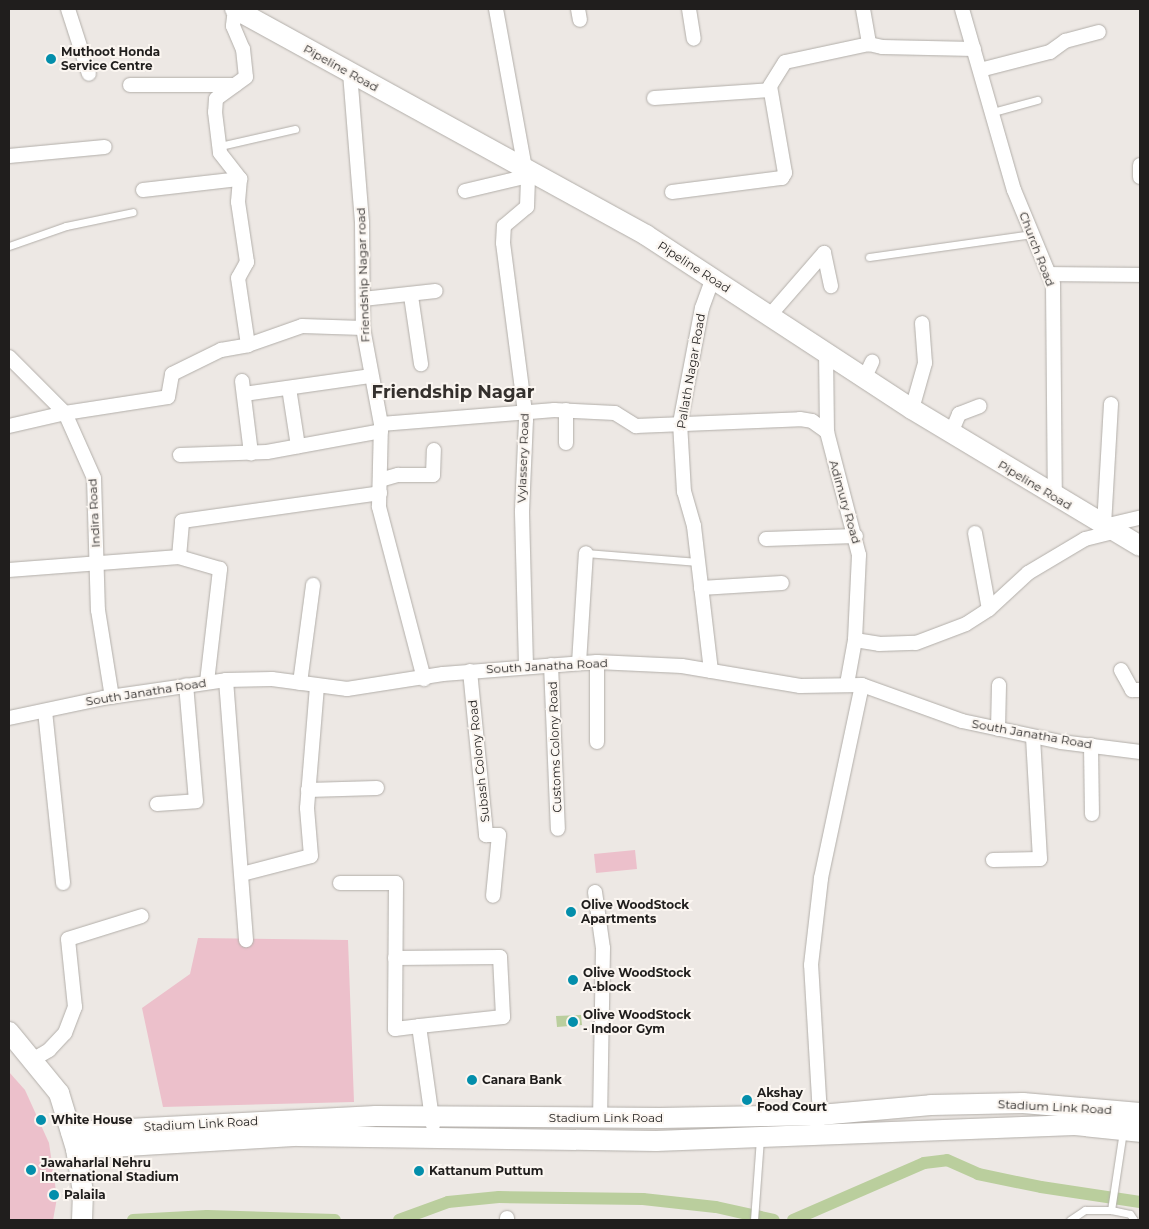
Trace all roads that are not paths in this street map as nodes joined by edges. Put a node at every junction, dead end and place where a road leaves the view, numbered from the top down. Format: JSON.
{"nodes":[{"id":1,"x":68,"y":9,"type":"edge"},
{"id":2,"x":235,"y":9,"type":"edge"},
{"id":3,"x":496,"y":9,"type":"edge"},
{"id":4,"x":689,"y":9,"type":"edge"},
{"id":5,"x":863,"y":9,"type":"edge"},
{"id":6,"x":962,"y":9,"type":"edge"},
{"id":7,"x":1099,"y":32,"type":"dead end"},
{"id":8,"x":694,"y":40,"type":"dead end"},
{"id":9,"x":870,"y":44,"type":"junction"},
{"id":10,"x":974,"y":49,"type":"junction"},
{"id":11,"x":980,"y":70,"type":"junction"},
{"id":12,"x":350,"y":73,"type":"junction"},
{"id":13,"x":89,"y":74,"type":"dead end"},
{"id":14,"x":130,"y":85,"type":"dead end"},
{"id":15,"x":235,"y":85,"type":"junction"},
{"id":16,"x":770,"y":90,"type":"junction"},
{"id":17,"x":654,"y":98,"type":"dead end"},
{"id":18,"x":1037,"y":100,"type":"dead end"},
{"id":19,"x":992,"y":112,"type":"junction"},
{"id":20,"x":295,"y":129,"type":"dead end"},
{"id":21,"x":220,"y":146,"type":"junction"},
{"id":22,"x":105,"y":148,"type":"dead end"},
{"id":23,"x":9,"y":156,"type":"edge"},
{"id":24,"x":1140,"y":165,"type":"edge"},
{"id":25,"x":527,"y":172,"type":"junction"},
{"id":26,"x":1140,"y":177,"type":"edge"},
{"id":27,"x":240,"y":179,"type":"junction"},
{"id":28,"x":143,"y":190,"type":"dead end"},
{"id":29,"x":465,"y":191,"type":"dead end"},
{"id":30,"x":672,"y":192,"type":"dead end"},
{"id":31,"x":133,"y":212,"type":"dead end"},
{"id":32,"x":1032,"y":234,"type":"junction"},
{"id":33,"x":9,"y":246,"type":"edge"},
{"id":34,"x":869,"y":257,"type":"dead end"},
{"id":35,"x":1049,"y":274,"type":"junction"},
{"id":36,"x":1140,"y":275,"type":"edge"},
{"id":37,"x":712,"y":281,"type":"junction"},
{"id":38,"x":831,"y":286,"type":"dead end"},
{"id":39,"x":436,"y":291,"type":"dead end"},
{"id":40,"x":411,"y":296,"type":"junction"},
{"id":41,"x":363,"y":299,"type":"junction"},
{"id":42,"x":771,"y":314,"type":"junction"},
{"id":43,"x":922,"y":322,"type":"dead end"},
{"id":44,"x":363,"y":328,"type":"junction"},
{"id":45,"x":248,"y":345,"type":"junction"},
{"id":46,"x":826,"y":351,"type":"junction"},
{"id":47,"x":9,"y":357,"type":"edge"},
{"id":48,"x":421,"y":364,"type":"dead end"},
{"id":49,"x":370,"y":376,"type":"junction"},
{"id":50,"x":289,"y":388,"type":"junction"},
{"id":51,"x":1111,"y":404,"type":"dead end"},
{"id":52,"x":980,"y":406,"type":"dead end"},
{"id":53,"x":912,"y":409,"type":"junction"},
{"id":54,"x":525,"y":410,"type":"junction"},
{"id":55,"x":566,"y":410,"type":"junction"},
{"id":56,"x":65,"y":413,"type":"junction"},
{"id":57,"x":680,"y":423,"type":"junction"},
{"id":58,"x":9,"y":426,"type":"edge"},
{"id":59,"x":381,"y":427,"type":"junction"},
{"id":60,"x":827,"y":432,"type":"junction"},
{"id":61,"x":951,"y":433,"type":"junction"},
{"id":62,"x":566,"y":443,"type":"dead end"},
{"id":63,"x":298,"y":446,"type":"junction"},
{"id":64,"x":434,"y":450,"type":"dead end"},
{"id":65,"x":251,"y":453,"type":"junction"},
{"id":66,"x":180,"y":456,"type":"dead end"},
{"id":67,"x":380,"y":487,"type":"junction"},
{"id":68,"x":1055,"y":497,"type":"junction"},
{"id":69,"x":1140,"y":518,"type":"edge"},
{"id":70,"x":1109,"y":529,"type":"junction"},
{"id":71,"x":975,"y":533,"type":"dead end"},
{"id":72,"x":856,"y":536,"type":"junction"},
{"id":73,"x":766,"y":539,"type":"dead end"},
{"id":74,"x":1140,"y":546,"type":"edge"},
{"id":75,"x":586,"y":553,"type":"joint"},
{"id":76,"x":179,"y":557,"type":"junction"},
{"id":77,"x":698,"y":562,"type":"junction"},
{"id":78,"x":96,"y":563,"type":"junction"},
{"id":79,"x":9,"y":570,"type":"edge"},
{"id":80,"x":782,"y":583,"type":"dead end"},
{"id":81,"x":313,"y":585,"type":"dead end"},
{"id":82,"x":701,"y":588,"type":"junction"},
{"id":83,"x":989,"y":609,"type":"junction"},
{"id":84,"x":854,"y":640,"type":"junction"},
{"id":85,"x":597,"y":662,"type":"junction"},
{"id":86,"x":579,"y":663,"type":"junction"},
{"id":87,"x":551,"y":665,"type":"junction"},
{"id":88,"x":526,"y":666,"type":"junction"},
{"id":89,"x":1121,"y":670,"type":"dead end"},
{"id":90,"x":470,"y":671,"type":"junction"},
{"id":91,"x":711,"y":671,"type":"junction"},
{"id":92,"x":424,"y":679,"type":"junction"},
{"id":93,"x":226,"y":680,"type":"junction"},
{"id":94,"x":207,"y":682,"type":"junction"},
{"id":95,"x":300,"y":683,"type":"junction"},
{"id":96,"x":847,"y":684,"type":"junction"},
{"id":97,"x":186,"y":685,"type":"junction"},
{"id":98,"x":862,"y":685,"type":"junction"},
{"id":99,"x":317,"y":686,"type":"junction"},
{"id":100,"x":999,"y":686,"type":"dead end"},
{"id":101,"x":1140,"y":690,"type":"edge"},
{"id":102,"x":112,"y":697,"type":"junction"},
{"id":103,"x":45,"y":711,"type":"junction"},
{"id":104,"x":9,"y":718,"type":"edge"},
{"id":105,"x":998,"y":729,"type":"junction"},
{"id":106,"x":1033,"y":737,"type":"junction"},
{"id":107,"x":597,"y":742,"type":"dead end"},
{"id":108,"x":1091,"y":745,"type":"junction"},
{"id":109,"x":1140,"y":752,"type":"edge"},
{"id":110,"x":377,"y":788,"type":"dead end"},
{"id":111,"x":308,"y":790,"type":"junction"},
{"id":112,"x":157,"y":804,"type":"dead end"},
{"id":113,"x":1092,"y":814,"type":"dead end"},
{"id":114,"x":558,"y":829,"type":"dead end"},
{"id":115,"x":993,"y":860,"type":"dead end"},
{"id":116,"x":242,"y":874,"type":"junction"},
{"id":117,"x":63,"y":883,"type":"dead end"},
{"id":118,"x":340,"y":883,"type":"dead end"},
{"id":119,"x":595,"y":892,"type":"dead end"},
{"id":120,"x":493,"y":896,"type":"dead end"},
{"id":121,"x":142,"y":916,"type":"dead end"},
{"id":122,"x":246,"y":940,"type":"dead end"},
{"id":123,"x":395,"y":958,"type":"junction"},
{"id":124,"x":419,"y":1026,"type":"junction"},
{"id":125,"x":9,"y":1032,"type":"edge"},
{"id":126,"x":32,"y":1060,"type":"junction"},
{"id":127,"x":1140,"y":1113,"type":"edge"},
{"id":128,"x":820,"y":1115,"type":"junction"},
{"id":129,"x":432,"y":1117,"type":"junction"},
{"id":130,"x":600,"y":1118,"type":"junction"},
{"id":131,"x":1131,"y":1131,"type":"edge"},
{"id":132,"x":813,"y":1136,"type":"junction"},
{"id":133,"x":434,"y":1138,"type":"junction"},
{"id":134,"x":73,"y":1140,"type":"junction"},
{"id":135,"x":599,"y":1140,"type":"junction"},
{"id":136,"x":759,"y":1144,"type":"junction"},
{"id":137,"x":1112,"y":1210,"type":"junction"},
{"id":138,"x":82,"y":1220,"type":"edge"},
{"id":139,"x":754,"y":1220,"type":"edge"},
{"id":140,"x":1070,"y":1220,"type":"edge"},
{"id":141,"x":1134,"y":1220,"type":"edge"}],
"edges":[{"from":1,"to":13,"type":"street"},
{"from":2,"to":12,"type":"street","name":"Pipeline Road"},
{"from":2,"to":15,"type":"street"},
{"from":3,"to":25,"type":"street","name":"Vylassery Road"},
{"from":4,"to":8,"type":"street"},
{"from":5,"to":9,"type":"street"},
{"from":6,"to":10,"type":"street","name":"Church Road"},
{"from":7,"to":11,"type":"street"},
{"from":9,"to":10,"type":"street"},
{"from":9,"to":16,"type":"street"},
{"from":10,"to":11,"type":"street","name":"Church Road"},
{"from":11,"to":19,"type":"street","name":"Church Road"},
{"from":12,"to":25,"type":"street","name":"Pipeline Road"},
{"from":12,"to":41,"type":"street","name":"Friendship Nagar road"},
{"from":14,"to":15,"type":"street"},
{"from":15,"to":21,"type":"street"},
{"from":16,"to":17,"type":"street"},
{"from":16,"to":30,"type":"street"},
{"from":18,"to":19,"type":"lane"},
{"from":19,"to":32,"type":"street","name":"Church Road"},
{"from":20,"to":21,"type":"lane"},
{"from":21,"to":27,"type":"street"},
{"from":22,"to":23,"type":"street"},
{"from":24,"to":26,"type":"street"},
{"from":25,"to":29,"type":"street"},
{"from":25,"to":37,"type":"street","name":"Pipeline Road"},
{"from":25,"to":54,"type":"street","name":"Vylassery Road"},
{"from":27,"to":28,"type":"street"},
{"from":27,"to":45,"type":"street"},
{"from":31,"to":33,"type":"lane"},
{"from":32,"to":34,"type":"lane"},
{"from":32,"to":35,"type":"street","name":"Church Road"},
{"from":35,"to":36,"type":"street"},
{"from":35,"to":68,"type":"street","name":"Church Road"},
{"from":37,"to":42,"type":"street","name":"Pipeline Road"},
{"from":37,"to":57,"type":"street","name":"Pallath Nagar Road"},
{"from":38,"to":42,"type":"street"},
{"from":39,"to":40,"type":"street"},
{"from":40,"to":41,"type":"street"},
{"from":40,"to":48,"type":"street"},
{"from":41,"to":44,"type":"street","name":"Friendship Nagar road"},
{"from":42,"to":46,"type":"street","name":"Pipeline Road"},
{"from":43,"to":53,"type":"street"},
{"from":44,"to":45,"type":"street"},
{"from":44,"to":49,"type":"street","name":"Friendship Nagar road"},
{"from":45,"to":56,"type":"street"},
{"from":46,"to":53,"type":"street","name":"Pipeline Road"},
{"from":46,"to":60,"type":"street","name":"Adimury Road"},
{"from":47,"to":56,"type":"street","name":"Indira Road"},
{"from":49,"to":50,"type":"street"},
{"from":49,"to":59,"type":"street","name":"Friendship Nagar road"},
{"from":50,"to":63,"type":"street"},
{"from":50,"to":65,"type":"street"},
{"from":51,"to":70,"type":"street"},
{"from":52,"to":61,"type":"street"},
{"from":53,"to":61,"type":"street","name":"Pipeline Road"},
{"from":54,"to":55,"type":"street"},
{"from":54,"to":59,"type":"street"},
{"from":54,"to":88,"type":"street","name":"Vylassery Road"},
{"from":55,"to":57,"type":"street"},
{"from":55,"to":62,"type":"street"},
{"from":56,"to":58,"type":"street"},
{"from":56,"to":78,"type":"street","name":"Indira Road"},
{"from":57,"to":60,"type":"street"},
{"from":57,"to":77,"type":"street","name":"Pallath Nagar Road"},
{"from":59,"to":63,"type":"street"},
{"from":59,"to":67,"type":"street","name":"Friendship Nagar road"},
{"from":60,"to":72,"type":"street","name":"Adimury Road"},
{"from":61,"to":68,"type":"street","name":"Pipeline Road"},
{"from":63,"to":65,"type":"street"},
{"from":64,"to":67,"type":"street"},
{"from":65,"to":66,"type":"street"},
{"from":67,"to":76,"type":"street"},
{"from":67,"to":92,"type":"street","name":"Friendship Nagar road"},
{"from":68,"to":70,"type":"street","name":"Pipeline Road"},
{"from":69,"to":70,"type":"street"},
{"from":70,"to":74,"type":"street","name":"Pipeline Road"},
{"from":70,"to":83,"type":"street"},
{"from":71,"to":83,"type":"street"},
{"from":72,"to":73,"type":"street"},
{"from":72,"to":84,"type":"street","name":"Adimury Road"},
{"from":75,"to":77,"type":"lane"},
{"from":75,"to":86,"type":"street"},
{"from":76,"to":78,"type":"street"},
{"from":76,"to":94,"type":"street"},
{"from":77,"to":82,"type":"street","name":"Pallath Nagar Road"},
{"from":78,"to":79,"type":"street"},
{"from":78,"to":102,"type":"street","name":"Indira Road"},
{"from":80,"to":82,"type":"street"},
{"from":81,"to":95,"type":"street"},
{"from":82,"to":91,"type":"street","name":"Pallath Nagar Road"},
{"from":83,"to":84,"type":"street"},
{"from":84,"to":96,"type":"street","name":"Adimury Road"},
{"from":85,"to":86,"type":"street","name":"South Janatha Road"},
{"from":85,"to":91,"type":"street","name":"South Janatha Road"},
{"from":85,"to":107,"type":"street"},
{"from":86,"to":87,"type":"street","name":"South Janatha Road"},
{"from":87,"to":88,"type":"street","name":"South Janatha Road"},
{"from":87,"to":114,"type":"street","name":"Customs Colony Road"},
{"from":88,"to":90,"type":"street","name":"South Janatha Road"},
{"from":89,"to":101,"type":"street"},
{"from":90,"to":92,"type":"street","name":"South Janatha Road"},
{"from":90,"to":120,"type":"street","name":"Subash Colony Road"},
{"from":91,"to":96,"type":"street","name":"South Janatha Road"},
{"from":92,"to":99,"type":"street","name":"South Janatha Road"},
{"from":93,"to":94,"type":"street","name":"South Janatha Road"},
{"from":93,"to":95,"type":"street","name":"South Janatha Road"},
{"from":93,"to":116,"type":"street"},
{"from":94,"to":97,"type":"street","name":"South Janatha Road"},
{"from":95,"to":99,"type":"street","name":"South Janatha Road"},
{"from":96,"to":98,"type":"street","name":"South Janatha Road"},
{"from":97,"to":102,"type":"street","name":"South Janatha Road"},
{"from":97,"to":112,"type":"street"},
{"from":98,"to":105,"type":"street","name":"South Janatha Road"},
{"from":98,"to":128,"type":"street"},
{"from":99,"to":111,"type":"street"},
{"from":100,"to":105,"type":"street"},
{"from":102,"to":103,"type":"street","name":"South Janatha Road"},
{"from":103,"to":104,"type":"street","name":"South Janatha Road"},
{"from":103,"to":117,"type":"street"},
{"from":105,"to":106,"type":"street","name":"South Janatha Road"},
{"from":106,"to":108,"type":"street","name":"South Janatha Road"},
{"from":106,"to":115,"type":"street"},
{"from":108,"to":109,"type":"street","name":"South Janatha Road"},
{"from":108,"to":113,"type":"street"},
{"from":110,"to":111,"type":"street"},
{"from":111,"to":116,"type":"street"},
{"from":116,"to":122,"type":"street"},
{"from":118,"to":123,"type":"street"},
{"from":119,"to":130,"type":"street"},
{"from":121,"to":126,"type":"street"},
{"from":123,"to":124,"type":"street"},
{"from":123,"to":124,"type":"street"},
{"from":124,"to":129,"type":"street"},
{"from":125,"to":126,"type":"street"},
{"from":126,"to":134,"type":"street"},
{"from":127,"to":128,"type":"street","name":"Stadium Link Road"},
{"from":128,"to":130,"type":"street","name":"Stadium Link Road"},
{"from":128,"to":132,"type":"street"},
{"from":129,"to":130,"type":"street","name":"Stadium Link Road"},
{"from":129,"to":133,"type":"street"},
{"from":129,"to":134,"type":"street","name":"Stadium Link Road"},
{"from":130,"to":135,"type":"street"},
{"from":131,"to":132,"type":"street","name":"Stadium Link Road"},
{"from":131,"to":137,"type":"lane"},
{"from":132,"to":136,"type":"street","name":"Stadium Link Road"},
{"from":133,"to":134,"type":"street","name":"Stadium Link Road"},
{"from":133,"to":135,"type":"street","name":"Stadium Link Road"},
{"from":134,"to":138,"type":"street"},
{"from":135,"to":136,"type":"street","name":"Stadium Link Road"},
{"from":136,"to":139,"type":"lane"},
{"from":137,"to":140,"type":"lane"},
{"from":137,"to":141,"type":"lane"}]}
